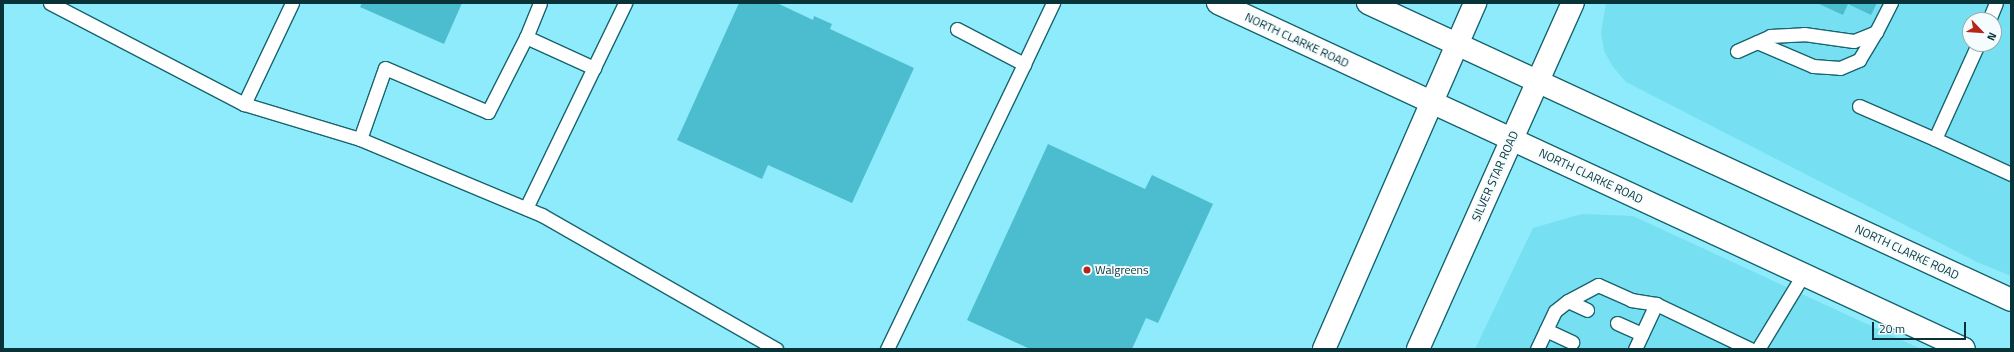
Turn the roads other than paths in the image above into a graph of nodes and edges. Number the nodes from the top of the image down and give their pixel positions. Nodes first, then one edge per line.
1 (50, 3) edge
2 (292, 3) edge
3 (540, 3) edge
4 (625, 3) edge
5 (1053, 3) edge
6 (1218, 3) edge
7 (1368, 3) edge
8 (1475, 3) edge
9 (1573, 3) edge
10 (1891, 3) edge
11 (957, 29) dead end
12 (1876, 32) junction
13 (526, 37) junction
14 (1757, 42) junction
15 (1456, 44) junction
16 (1737, 51) dead end
17 (1974, 52) edge
18 (1024, 64) junction
19 (594, 68) junction
20 (1537, 82) junction
21 (1430, 102) junction
22 (244, 104) junction
23 (1859, 106) dead end
24 (360, 139) junction
25 (1935, 139) junction
26 (1511, 140) junction
27 (2011, 174) edge
28 (526, 208) junction
29 (1803, 275) junction
30 (2011, 300) edge
31 (1568, 301) junction
32 (1656, 304) junction
33 (1587, 310) dead end
34 (1617, 323) dead end
35 (1546, 330) junction
36 (1642, 334) junction
37 (1572, 342) dead end
38 (776, 349) edge
39 (887, 349) edge
40 (1324, 349) edge
41 (1418, 349) edge
42 (1537, 349) edge
43 (1635, 349) edge
44 (1750, 349) edge
45 (1758, 349) edge
46 (1964, 349) edge

1 - 22 lane
2 - 22 lane
3 - 13 lane
4 - 19 lane
5 - 18 lane
6 - 21 street, NORTH CLARKE ROAD
7 - 15 street, NORTH CLARKE ROAD
8 - 15 street
9 - 20 street, SILVER STAR ROAD
10 - 12 lane
11 - 18 lane
12 - 14 lane
12 - 14 lane
13 - 19 lane
13 - 24 lane
14 - 16 lane
15 - 20 street, NORTH CLARKE ROAD
15 - 21 street
17 - 25 lane
18 - 39 lane
19 - 28 lane
20 - 26 street, SILVER STAR ROAD
20 - 30 street, NORTH CLARKE ROAD
21 - 26 street, NORTH CLARKE ROAD
21 - 40 street
22 - 24 lane
23 - 25 lane
24 - 28 lane
25 - 27 lane
26 - 29 street, NORTH CLARKE ROAD
26 - 41 street, SILVER STAR ROAD
28 - 38 lane
29 - 45 lane
29 - 46 street, NORTH CLARKE ROAD
31 - 32 lane
31 - 33 lane
31 - 35 lane
32 - 36 lane
32 - 44 lane
34 - 36 lane
35 - 37 lane
35 - 42 lane
36 - 43 lane

